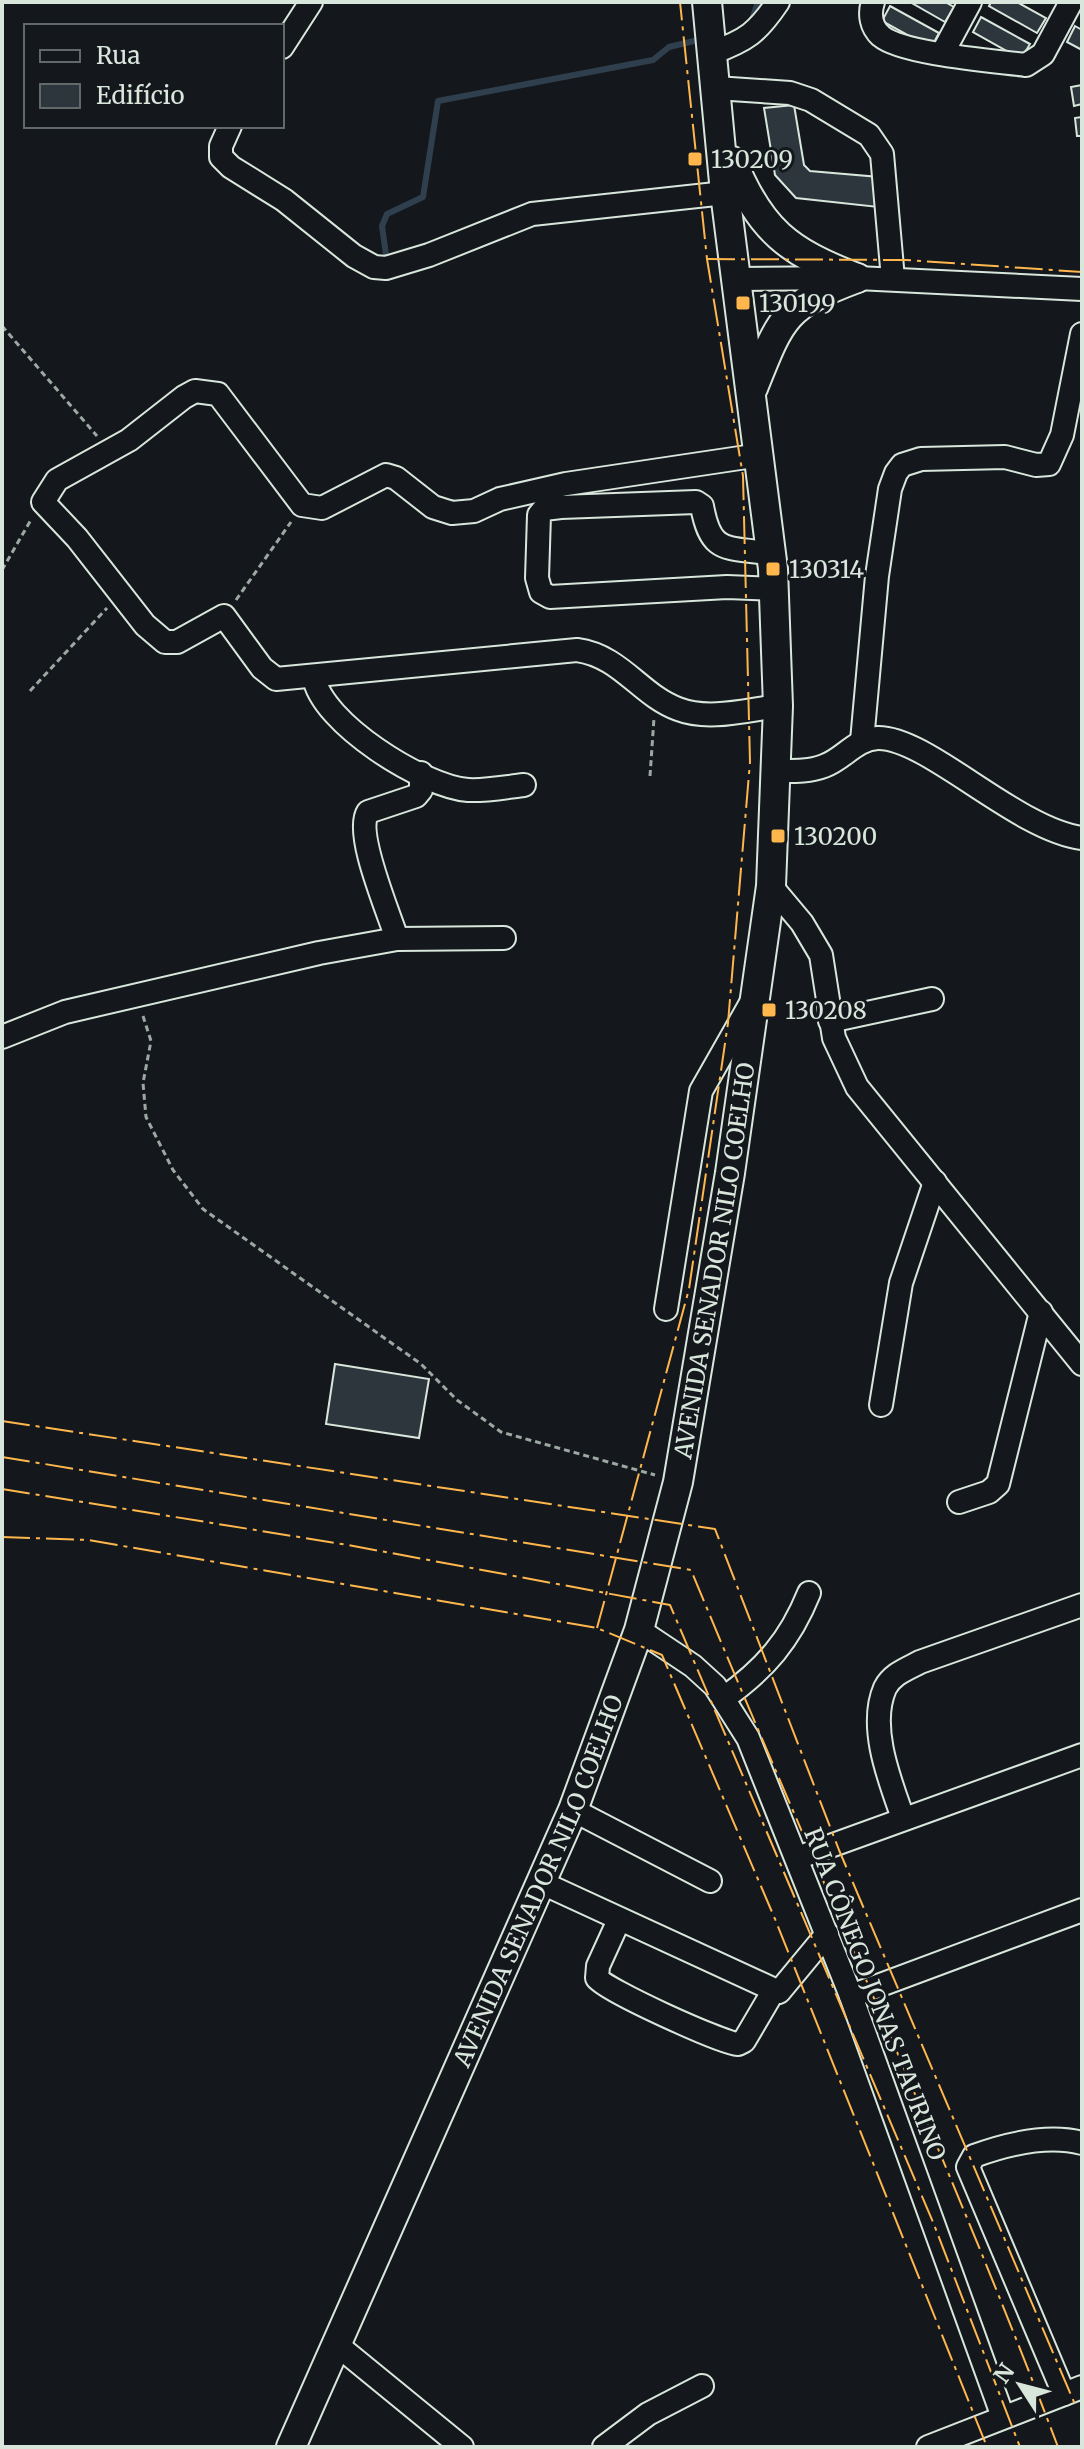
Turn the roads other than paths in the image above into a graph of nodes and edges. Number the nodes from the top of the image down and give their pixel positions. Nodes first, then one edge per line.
1 (311, 2) edge
2 (707, 2) edge
3 (778, 2) edge
4 (873, 2) edge
5 (970, 2) edge
6 (1071, 2) edge
7 (284, 44) edge
8 (712, 53) junction
9 (942, 54) junction
10 (716, 88) junction
11 (719, 122) junction
12 (229, 128) edge
13 (725, 193) junction
14 (857, 278) junction
15 (736, 279) junction
16 (893, 279) junction
17 (1082, 289) edge
18 (1082, 334) edge
19 (752, 392) junction
20 (760, 455) junction
21 (772, 554) junction
22 (775, 589) junction
23 (314, 677) junction
24 (778, 706) junction
25 (862, 741) junction
26 (775, 771) junction
27 (421, 773) junction
28 (524, 785) dead end
29 (1082, 838) edge
30 (771, 886) junction
31 (504, 938) dead end
32 (397, 939) junction
33 (756, 995) junction
34 (932, 999) dead end
35 (830, 1021) junction
36 (2, 1037) edge
37 (935, 1182) junction
38 (666, 1309) dead end
39 (1041, 1312) junction
40 (1082, 1364) edge
41 (881, 1405) dead end
42 (959, 1502) dead end
43 (809, 1593) dead end
44 (1082, 1605) edge
45 (639, 1630) junction
46 (724, 1698) junction
47 (1082, 1755) edge
48 (573, 1810) junction
49 (903, 1818) junction
50 (797, 1858) junction
51 (710, 1881) dead end
52 (540, 1882) junction
53 (1082, 1910) edge
54 (619, 1920) junction
55 (827, 1934) junction
56 (774, 1990) junction
57 (851, 1996) junction
58 (1082, 2143) edge
59 (336, 2344) junction
60 (702, 2386) dead end
61 (1073, 2390) edge
62 (1003, 2417) junction
63 (974, 2438) edge
64 (291, 2447) edge
65 (462, 2447) edge
66 (604, 2447) edge
67 (928, 2447) edge

1 - 7 street
2 - 8 main road, AVENIDA SENADOR NILO COELHO
3 - 8 street
4 - 9 street
5 - 9 street
6 - 9 street
8 - 10 main road, AVENIDA SENADOR NILO COELHO
10 - 11 main road, AVENIDA SENADOR NILO COELHO
10 - 16 street
11 - 13 main road, AVENIDA SENADOR NILO COELHO
11 - 14 main road
12 - 13 street
13 - 15 main road, AVENIDA SENADOR NILO COELHO
14 - 15 street
14 - 16 street
14 - 19 main road
15 - 19 main road, AVENIDA SENADOR NILO COELHO
16 - 17 street
18 - 25 street
19 - 20 main road, AVENIDA SENADOR NILO COELHO
20 - 21 main road, AVENIDA SENADOR NILO COELHO
20 - 23 street
21 - 22 main road, AVENIDA SENADOR NILO COELHO
21 - 22 street
22 - 24 main road, AVENIDA SENADOR NILO COELHO
23 - 24 street
23 - 27 street
24 - 26 main road, AVENIDA SENADOR NILO COELHO
25 - 26 street
25 - 29 street
26 - 30 main road, AVENIDA SENADOR NILO COELHO
27 - 28 street
27 - 32 street
30 - 33 main road, AVENIDA SENADOR NILO COELHO
30 - 35 street
31 - 32 street
32 - 36 street
33 - 38 street
33 - 45 main road, AVENIDA SENADOR NILO COELHO
34 - 35 street
35 - 37 street
37 - 39 street
37 - 41 street
39 - 40 street
39 - 42 street
43 - 46 street
44 - 49 street
45 - 46 street, RUA CÔNEGO JONAS TAURINO
45 - 48 main road, AVENIDA SENADOR NILO COELHO
46 - 50 street, RUA CÔNEGO JONAS TAURINO
47 - 49 street
48 - 51 street
48 - 52 main road, AVENIDA SENADOR NILO COELHO
49 - 50 street
50 - 55 street, RUA CÔNEGO JONAS TAURINO
52 - 54 street
52 - 59 main road, AVENIDA SENADOR NILO COELHO
53 - 57 street
54 - 56 street
54 - 56 street
55 - 56 street
55 - 57 street, RUA CÔNEGO JONAS TAURINO
57 - 62 street, RUA CÔNEGO JONAS TAURINO
58 - 61 street, RUA CÔNEGO JONAS TAURINO
59 - 64 main road, AVENIDA SENADOR NILO COELHO
59 - 65 street
60 - 66 street
61 - 62 street
62 - 63 street
63 - 67 street

